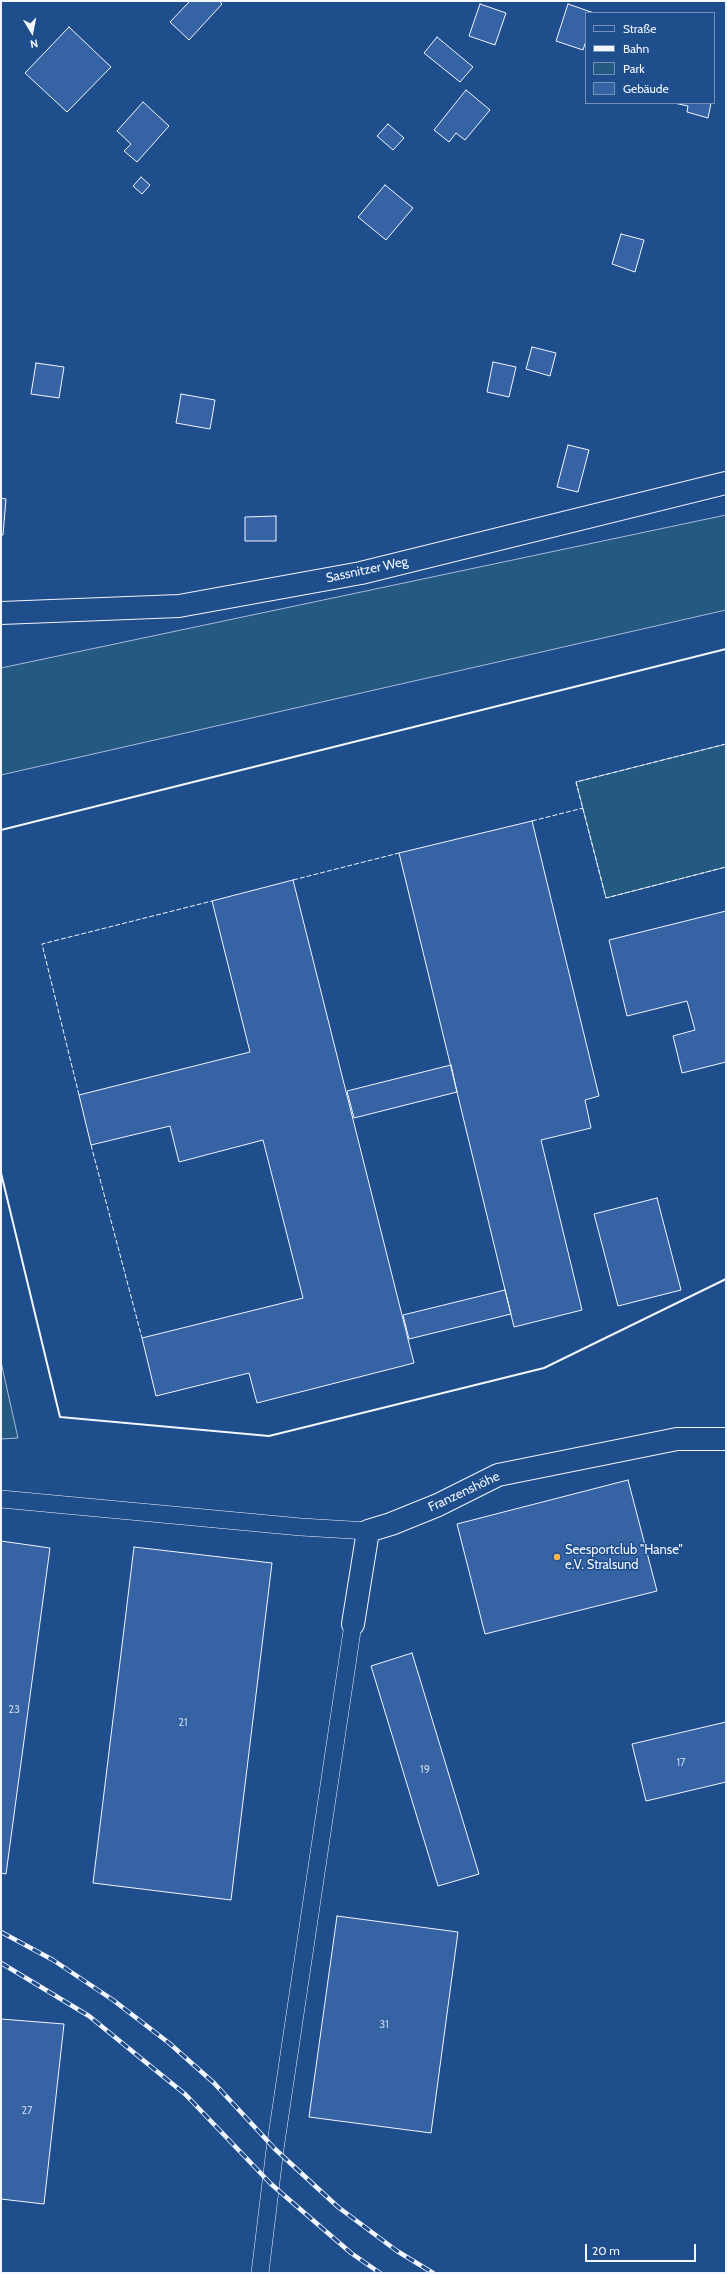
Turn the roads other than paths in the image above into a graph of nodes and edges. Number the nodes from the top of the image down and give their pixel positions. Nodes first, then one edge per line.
1 (726, 483) edge
2 (1, 613) edge
3 (726, 1439) edge
4 (1, 1499) edge
5 (368, 1531) junction
6 (353, 1624) joint
7 (260, 2273) edge

1 - 2 street, Sassnitzer Weg
3 - 5 street, Franzenshöhe
4 - 5 lane
5 - 6 street
6 - 7 lane

